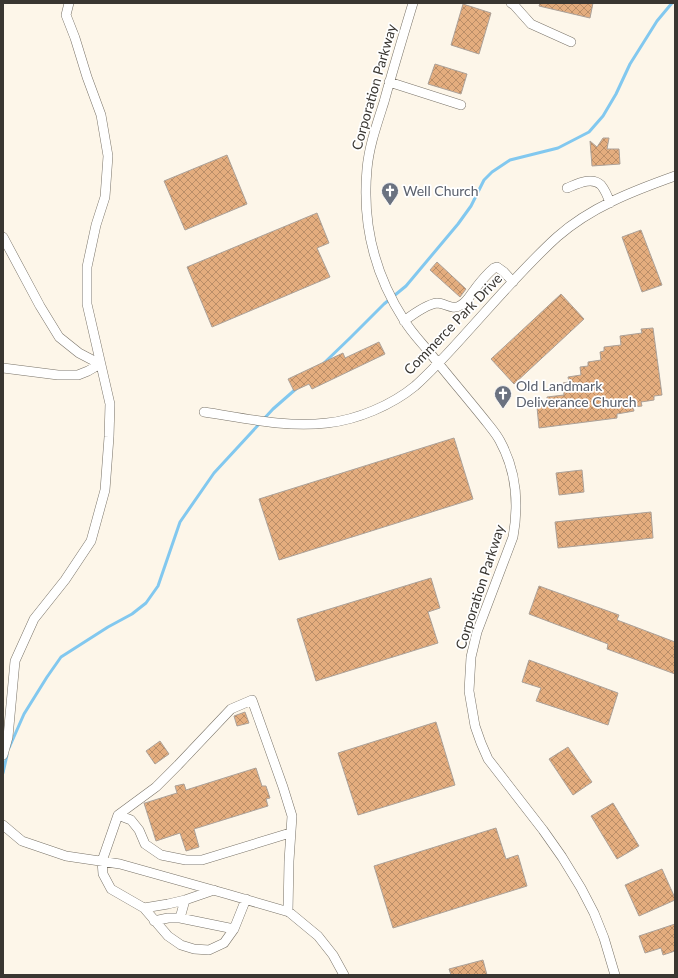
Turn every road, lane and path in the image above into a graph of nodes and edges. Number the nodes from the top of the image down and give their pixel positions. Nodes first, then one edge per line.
1 (69, 3) edge
2 (413, 3) edge
3 (511, 3) edge
4 (571, 42) dead end
5 (389, 82) junction
6 (461, 105) dead end
7 (675, 176) edge
8 (567, 188) dead end
9 (610, 203) junction
10 (3, 237) edge
11 (513, 282) junction
12 (404, 321) junction
13 (100, 364) junction
14 (438, 364) junction
15 (3, 368) edge
16 (204, 412) dead end
17 (3, 756) edge
18 (118, 815) junction
19 (3, 825) edge
20 (290, 833) junction
21 (102, 861) junction
22 (214, 890) junction
23 (246, 899) junction
24 (185, 900) junction
25 (144, 908) junction
26 (288, 912) junction
27 (180, 918) junction
28 (154, 921) junction
29 (234, 929) junction
30 (344, 975) edge
31 (615, 975) edge

1 - 13 street
2 - 5 street, Corporation Parkway
3 - 4 street
5 - 6 street
5 - 12 street, Corporation Parkway
7 - 9 street, Commerce Park Drive
8 - 9 street
9 - 11 street, Commerce Park Drive
10 - 13 street
11 - 12 street
11 - 14 street, Commerce Park Drive
12 - 14 street, Corporation Parkway
13 - 15 street
13 - 17 street
14 - 16 street, Commerce Park Drive
14 - 31 street, Corporation Parkway
18 - 20 street
18 - 20 street
18 - 21 street
19 - 21 street
20 - 26 street
21 - 22 street
21 - 25 street
22 - 23 street
22 - 24 street
23 - 26 street
23 - 29 street
24 - 25 street
24 - 27 street
25 - 28 street
26 - 30 street
27 - 28 street
27 - 29 street
28 - 29 street

